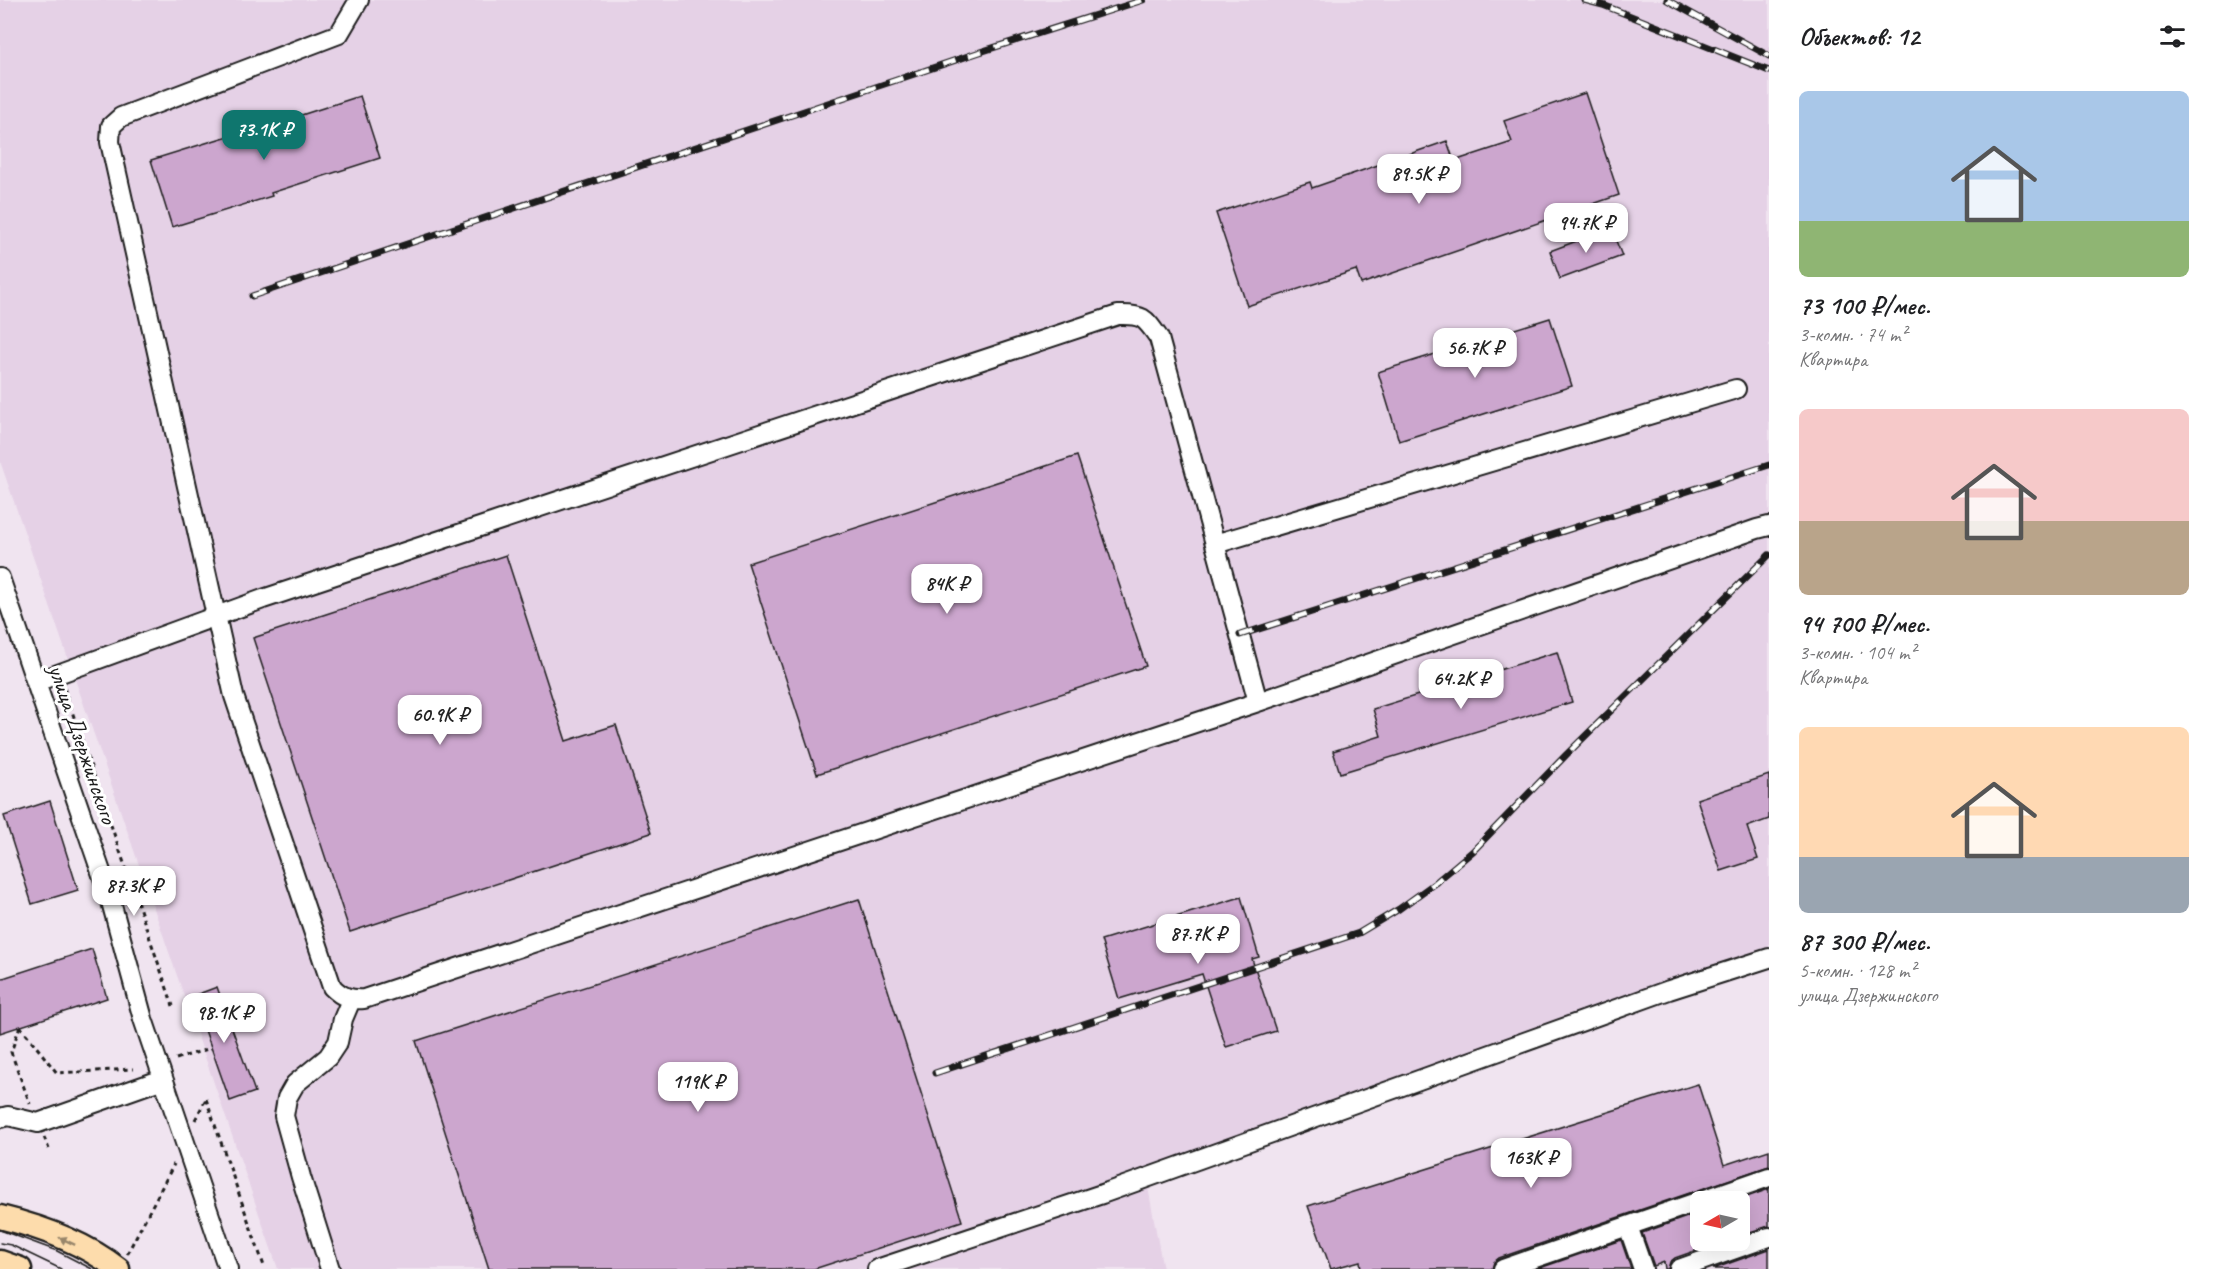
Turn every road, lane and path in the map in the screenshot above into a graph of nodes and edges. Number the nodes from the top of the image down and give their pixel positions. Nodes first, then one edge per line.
1 (359, 0) edge
2 (1736, 388) dead end
3 (1769, 526) edge
4 (1215, 544) junction
5 (0, 578) edge
6 (216, 616) junction
7 (58, 674) junction
8 (36, 682) junction
9 (1258, 702) junction
10 (1769, 958) edge
11 (351, 1000) junction
12 (173, 1006) dead end
13 (211, 1048) dead end
14 (170, 1061) dead end
15 (134, 1069) dead end
16 (163, 1079) junction
17 (22, 1086) dead end
18 (206, 1099) dead end
19 (0, 1118) edge
20 (176, 1159) dead end
21 (1769, 1177) edge
22 (0, 1217) edge
23 (1628, 1226) junction
24 (1769, 1237) edge
25 (0, 1262) edge
26 (121, 1265) edge
27 (20, 1269) edge
28 (228, 1269) edge
29 (265, 1269) edge
30 (330, 1269) edge
31 (877, 1269) edge
32 (1503, 1269) edge
33 (1643, 1269) edge
34 (1679, 1269) edge

1 - 6 street
2 - 4 street
3 - 9 street
4 - 6 street
4 - 9 street
5 - 8 street, улица Дзержинского
6 - 7 street
6 - 11 street
7 - 8 street
7 - 12 path
8 - 16 street, улица Дзержинского
9 - 11 street
10 - 31 street
11 - 30 street
13 - 14 path
15 - 17 path
16 - 19 street
16 - 28 street, улица Дзержинского
18 - 29 path
20 - 26 path
21 - 23 street
26 -> 22 main road
23 - 32 street
23 - 33 street
24 - 34 street
25 - 27 main road

